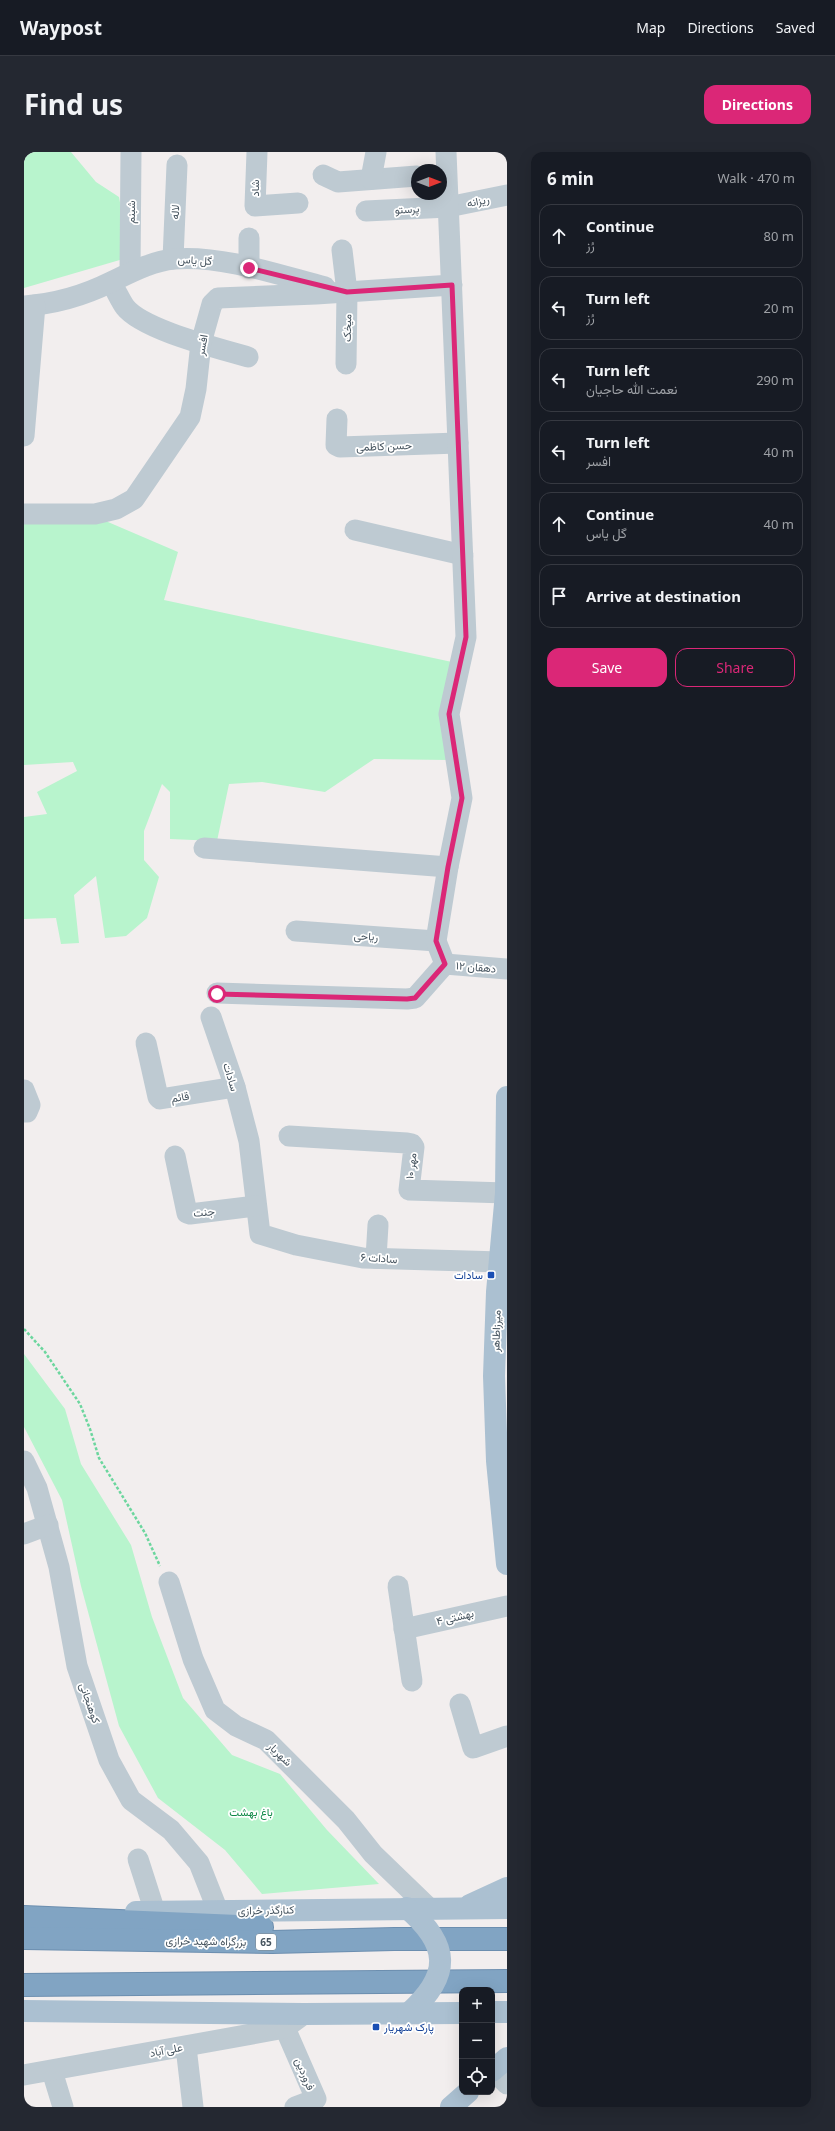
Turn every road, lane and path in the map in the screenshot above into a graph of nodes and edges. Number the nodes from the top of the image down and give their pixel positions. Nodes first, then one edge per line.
1 (131, 152) edge
2 (257, 152) edge
3 (376, 152) edge
4 (446, 152) edge
5 (445, 164) edge
6 (177, 165) dead end
7 (323, 175) dead end
8 (411, 176) edge
9 (371, 179) junction
10 (507, 195) edge
11 (447, 199) edge
12 (298, 202) dead end
13 (448, 207) junction
14 (366, 212) dead end
15 (249, 238) dead end
16 (342, 250) dead end
17 (173, 259) junction
18 (249, 268) junction
19 (130, 272) junction
20 (111, 283) junction
21 (452, 285) junction
22 (347, 292) junction
23 (30, 305) edge
24 (202, 343) junction
25 (248, 357) dead end
26 (346, 364) dead end
27 (337, 419) dead end
28 (24, 436) edge
29 (458, 443) junction
30 (24, 514) edge
31 (355, 530) dead end
32 (463, 555) junction
33 (204, 848) dead end
34 (448, 867) junction
35 (296, 932) dead end
36 (436, 941) junction
37 (445, 964) junction
38 (507, 969) edge
39 (217, 994) dead end
40 (211, 1016) dead end
41 (146, 1043) dead end
42 (235, 1087) junction
43 (24, 1090) edge
44 (507, 1097) edge
45 (24, 1112) edge
46 (289, 1136) dead end
47 (175, 1156) dead end
48 (506, 1193) edge
49 (256, 1206) junction
50 (378, 1225) dead end
51 (260, 1234) joint
52 (376, 1258) junction
53 (501, 1262) junction
54 (502, 1290) edge
55 (24, 1329) edge
56 (24, 1461) edge
57 (502, 1463) edge
58 (48, 1525) junction
59 (24, 1534) edge
60 (507, 1564) edge
61 (170, 1582) joint
62 (398, 1586) dead end
63 (507, 1606) edge
64 (404, 1629) junction
65 (412, 1681) dead end
66 (460, 1704) dead end
67 (507, 1736) edge
68 (138, 1859) dead end
69 (507, 1888) edge
70 (407, 1908) junction
71 (463, 1908) junction
72 (507, 1908) edge
73 (430, 1909) junction
74 (218, 1911) junction
75 (24, 1912) edge
76 (155, 1912) junction
77 (24, 1917) edge
78 (24, 1938) edge
79 (415, 1939) junction
80 (507, 1939) edge
81 (507, 1981) edge
82 (24, 1985) edge
83 (52, 1986) junction
84 (24, 1988) edge
85 (24, 2011) edge
86 (495, 2012) edge
87 (507, 2012) edge
88 (304, 2014) junction
89 (408, 2014) junction
90 (456, 2015) edge
91 (285, 2028) junction
92 (186, 2047) junction
93 (52, 2071) junction
94 (24, 2075) edge
95 (465, 2095) edge
96 (63, 2107) edge
97 (193, 2107) edge
98 (295, 2107) edge
99 (451, 2107) edge

1 - 19 street, شبنم
2 - 12 street, شاد
3 - 9 street
4 - 5 street
6 - 17 street, لاله
7 - 9 street
8 - 9 street
10 - 13 street, ریزانه
11 - 13 street
13 - 14 street, پرستو
13 - 21 street
15 - 18 street
16 - 22 street, میخک
17 - 18 street, گل یاس
17 - 19 street, گل یاس
18 - 22 street, گل یاس
19 - 20 street, گل یاس
20 - 23 street, گل یاس
20 - 24 street
21 - 22 street, افسر
21 - 29 street
22 - 24 street, افسر
22 - 26 street, میخک
23 - 28 street
24 - 25 street
24 - 30 street, افسر
27 - 29 street, حسن کاظمی
29 - 32 street
31 - 32 street
32 - 34 street
33 - 34 street
34 - 36 street
35 - 36 street, ریاحی
36 - 37 street
37 - 38 street, دهقان ۱۲
37 - 39 street
40 - 42 street, سادات
41 - 42 street, قائم
42 - 49 street, سادات
43 - 45 street
44 - 48 main road, میرزاطاهر
46 - 48 street, مهر ۱۰
47 - 49 street, جنت
48 - 53 main road, میرزاطاهر
49 - 51 street, سادات
50 - 52 street
51 - 52 street, سادات ۶
52 - 53 street, سادات ۶
53 - 54 main road, میرزاطاهر
54 - 57 main road, میرزاطاهر
55 - 61 path
56 - 58 street, کوهنجانی
57 - 60 main road, میرزاطاهر
58 - 59 street
58 - 74 street, کوهنجانی
61 - 73 street, شهریار
62 - 64 street
63 - 64 street, بهشتی ۴
64 - 65 street
66 - 67 street
68 - 76 street
69 - 71 main road
70 - 73 main road, کنارگذر خرازی
70 - 74 main road, کنارگذر خرازی
70 - 89 main road, bridge
71 - 72 main road, کنارگذر خرازی
71 - 73 main road, کنارگذر خرازی
74 - 76 main road, کنارگذر خرازی
75 - 76 main road, کنارگذر خرازی
77 - 79 highway
78 - 79 highway, بزرگراه شهید خرازی / 65
79 - 80 highway, بزرگراه شهید خرازی / 65
81 - 83 highway
82 - 83 highway
83 - 84 highway
85 - 88 main road
86 - 87 main road
88 - 89 main road
88 - 91 street, علی آباد
89 - 90 main road
91 - 92 street, علی آباد
91 - 98 street, فروردین
92 - 93 street, علی آباد
92 - 97 street
93 - 94 street, علی آباد
93 - 96 street
95 - 99 main road

